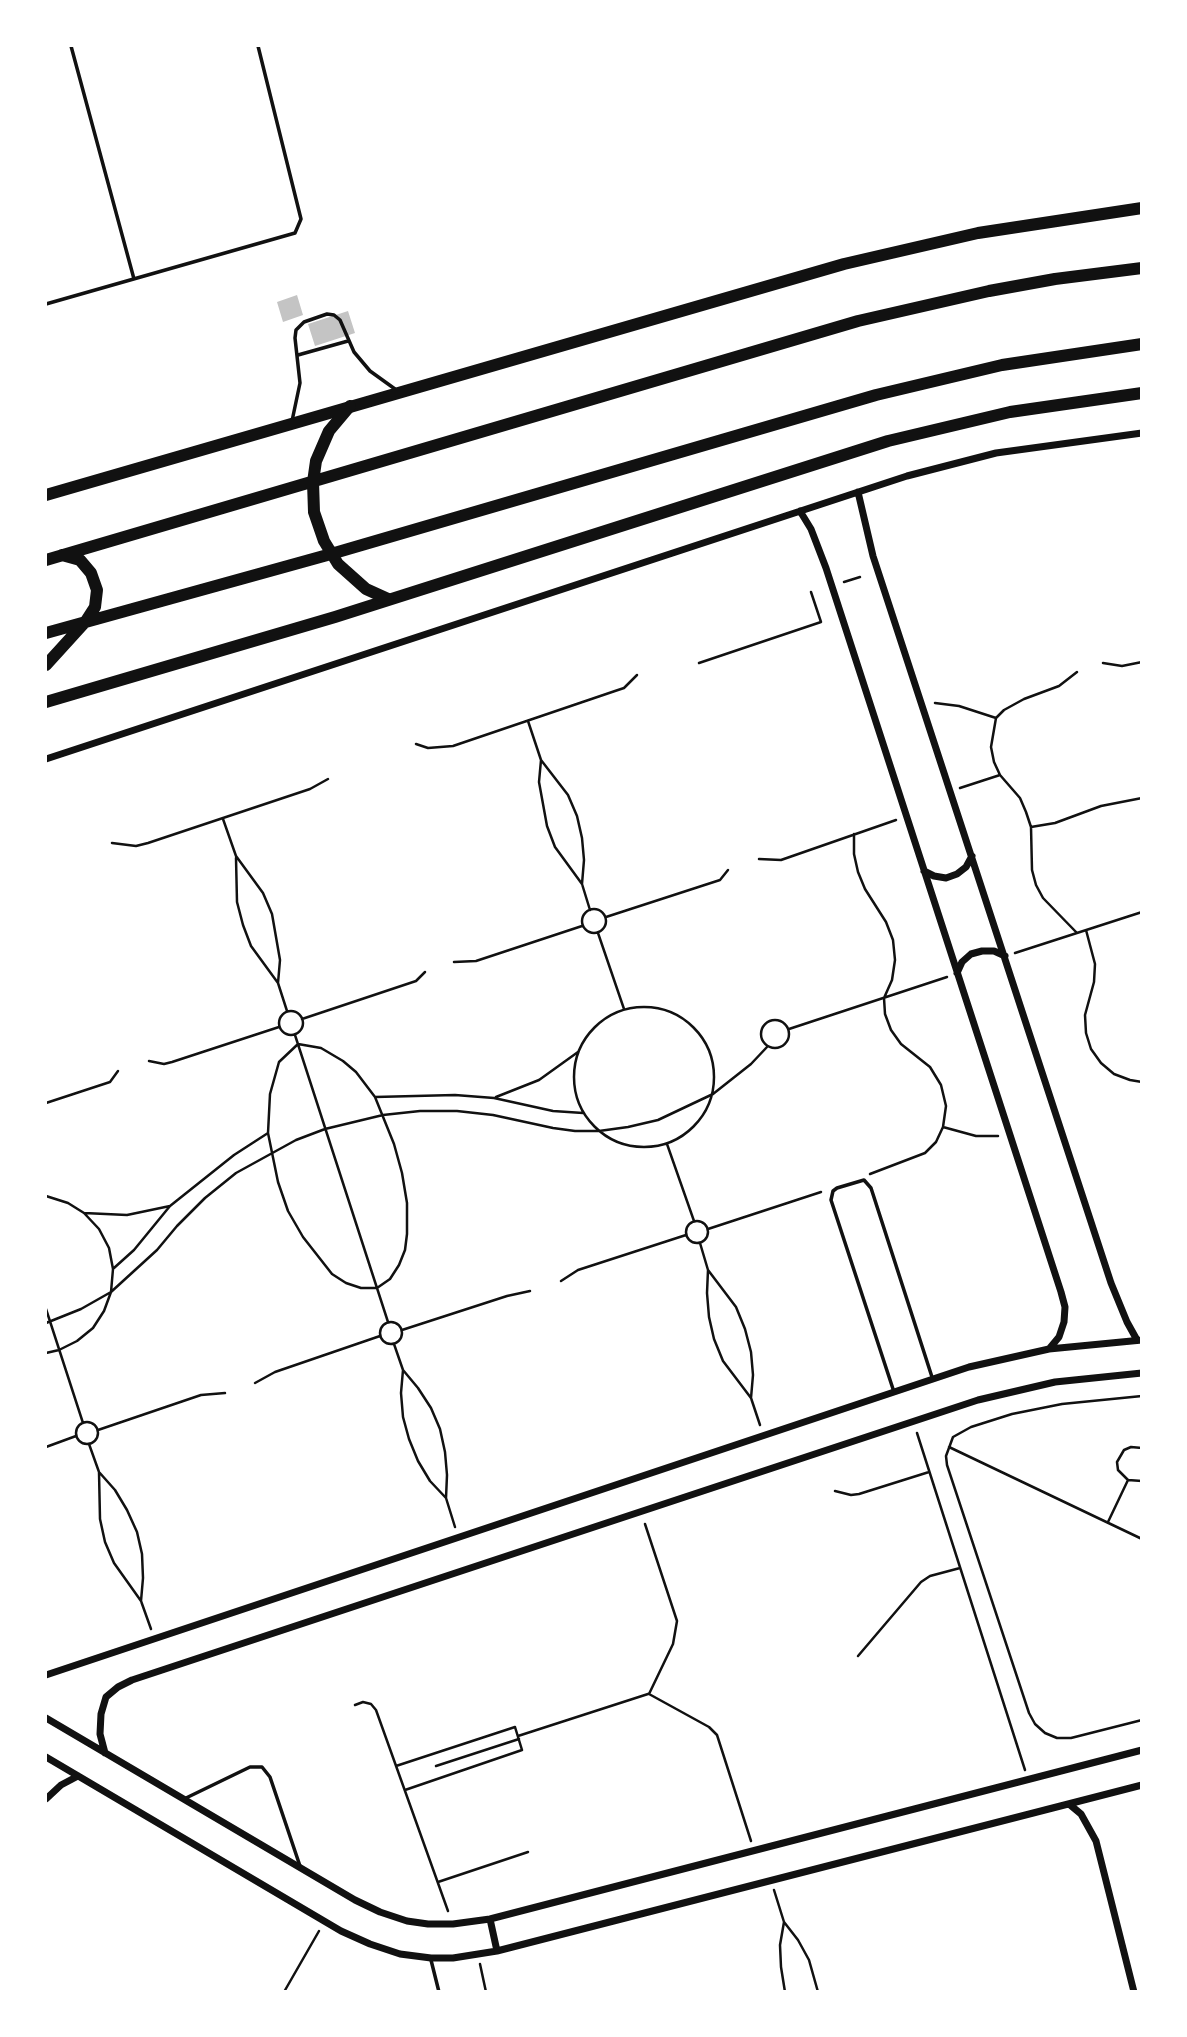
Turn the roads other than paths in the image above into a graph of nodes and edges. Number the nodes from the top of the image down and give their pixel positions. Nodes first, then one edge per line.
1 (71, 46) edge
2 (258, 46) edge
3 (1142, 208) edge
4 (1142, 268) edge
5 (134, 279) junction
6 (46, 304) edge
7 (348, 341) junction
8 (1142, 344) edge
9 (298, 355) junction
10 (400, 392) junction
11 (1142, 393) edge
12 (350, 406) junction
13 (291, 423) junction
14 (1142, 433) edge
15 (313, 482) junction
16 (858, 492) junction
17 (46, 495) edge
18 (800, 511) junction
19 (331, 554) junction
20 (63, 555) junction
21 (46, 557) edge
22 (388, 599) junction
23 (86, 621) junction
24 (46, 633) edge
25 (46, 665) edge
26 (46, 702) edge
27 (46, 759) edge
28 (972, 856) junction
29 (923, 871) junction
30 (1005, 956) junction
31 (957, 973) junction
32 (1139, 1340) edge
33 (1049, 1349) junction
34 (1142, 1373) edge
35 (933, 1379) junction
36 (894, 1392) junction
37 (46, 1675) edge
38 (46, 1718) edge
39 (1142, 1751) edge
40 (105, 1753) junction
41 (46, 1757) edge
42 (78, 1776) junction
43 (1142, 1785) edge
44 (46, 1799) edge
45 (184, 1799) junction
46 (1069, 1804) junction
47 (301, 1868) junction
48 (491, 1919) junction
49 (497, 1951) junction
50 (431, 1958) junction
51 (439, 1992) edge
52 (1134, 1992) edge

1 - 5 lane
2 - 5 lane
3 - 10 highway
4 - 15 highway
5 - 6 lane
7 - 9 lane
7 - 9 lane
7 - 10 lane
8 - 19 highway
9 - 13 lane
10 - 12 highway
11 - 22 highway
12 - 13 highway
12 - 15 highway
13 - 17 highway
14 - 16 street
15 - 19 highway
15 - 20 highway
16 - 18 street
16 - 28 street
18 - 27 street
18 - 29 street
19 - 22 highway
19 - 23 highway
20 - 21 highway
20 - 23 highway
22 - 26 highway
23 - 24 highway
23 - 25 highway
28 - 29 street
28 - 30 street
29 - 31 street
30 - 31 street
30 - 32 street
31 - 33 street
32 - 33 street
33 - 35 street
34 - 40 street
35 - 36 street
35 - 36 lane
36 - 37 street
38 - 40 street
39 - 48 street
40 - 45 street
41 - 42 street
42 - 44 street
42 - 50 street
43 - 46 street
45 - 47 street
45 - 47 lane
46 - 49 street
46 - 52 street
47 - 48 street
48 - 49 street
49 - 50 street
50 - 51 lane

